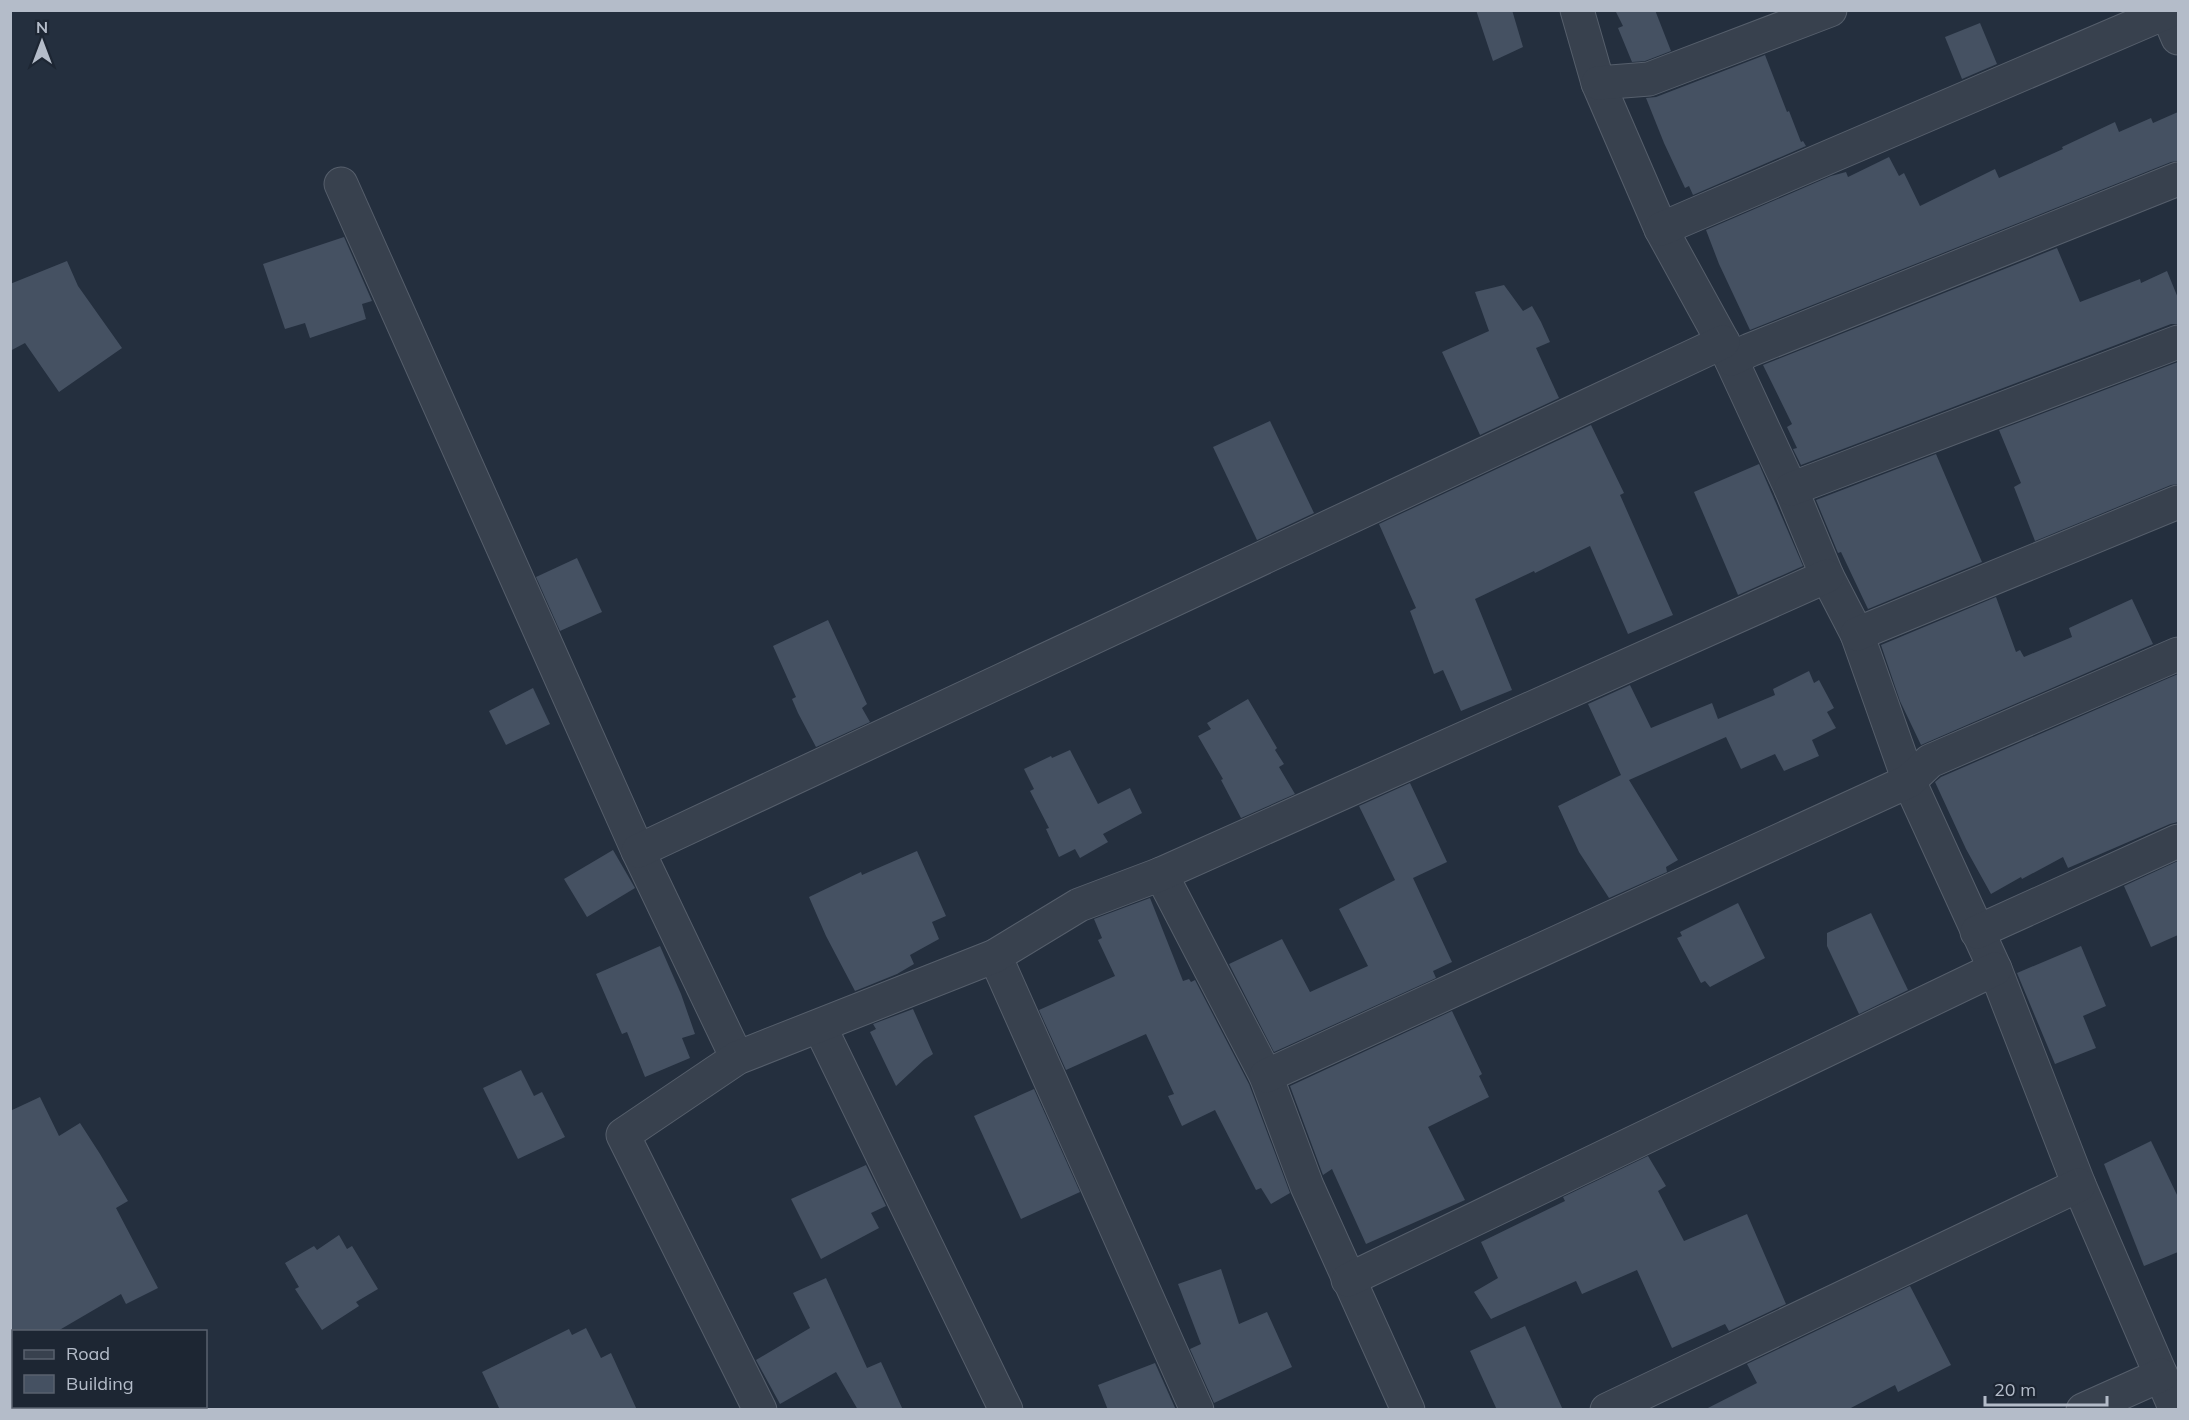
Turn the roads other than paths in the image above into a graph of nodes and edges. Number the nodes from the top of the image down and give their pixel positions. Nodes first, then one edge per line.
1 (1576, 10) edge
2 (1830, 10) edge
3 (2171, 20) edge
4 (1598, 83) junction
5 (2178, 179) edge
6 (341, 184) dead end
7 (1661, 229) junction
8 (2178, 342) edge
9 (1727, 351) junction
10 (1791, 489) junction
11 (2178, 502) edge
12 (1827, 576) junction
13 (1857, 634) junction
14 (2178, 654) edge
15 (1909, 781) junction
16 (2178, 841) edge
17 (638, 851) junction
18 (1161, 874) junction
19 (1977, 932) junction
20 (995, 956) junction
21 (1995, 969) junction
22 (820, 1027) junction
23 (737, 1058) junction
24 (1266, 1076) junction
25 (2079, 1185) junction
26 (1348, 1280) junction
27 (2161, 1375) junction
28 (760, 1410) edge
29 (1006, 1410) edge
30 (1197, 1410) edge
31 (1408, 1410) edge
32 (1607, 1410) edge
33 (2084, 1410) edge
34 (2176, 1410) edge

1 - 4 street
2 - 4 street
3 - 7 street
4 - 7 street
5 - 9 street
6 - 17 street
7 - 9 street
8 - 10 street
9 - 10 street
9 - 17 street
10 - 12 street
11 - 13 street
12 - 13 street
12 - 18 street
13 - 15 street
14 - 15 street
15 - 19 street
15 - 24 street
16 - 19 street
17 - 23 street
18 - 20 street
18 - 24 street
19 - 21 street
20 - 22 street
20 - 30 street
21 - 25 street
21 - 26 street
22 - 23 street
22 - 29 street
23 - 28 street
24 - 26 street
25 - 27 street
25 - 32 street
26 - 31 street
27 - 33 street
27 - 34 street

